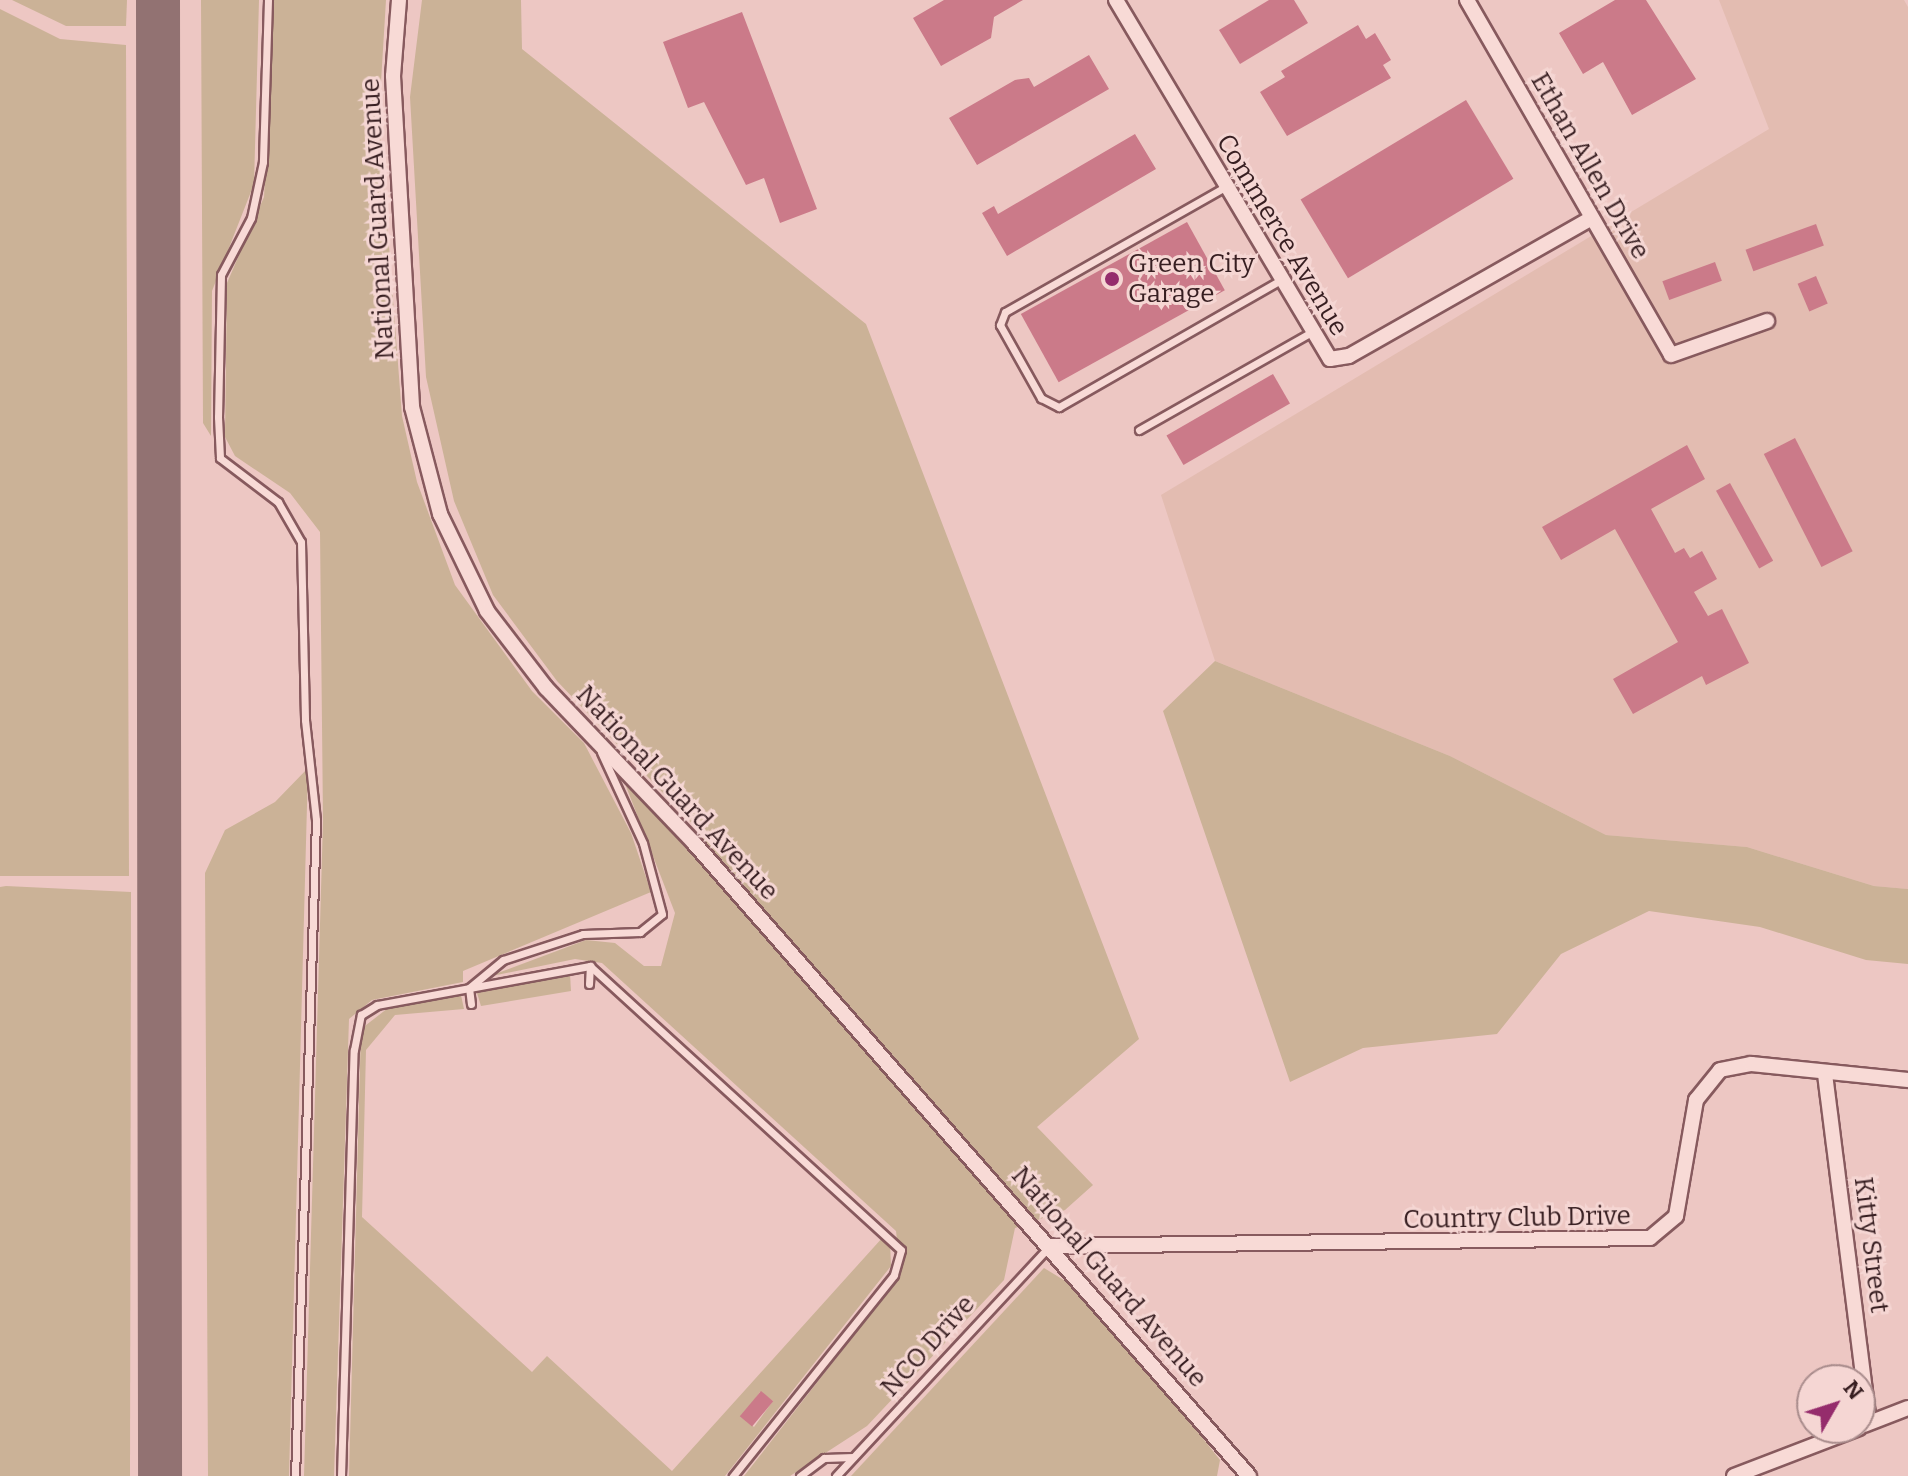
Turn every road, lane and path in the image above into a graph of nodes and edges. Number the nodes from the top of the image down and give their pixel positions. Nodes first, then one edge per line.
1 (268, 0) edge
2 (399, 0) edge
3 (1116, 0) edge
4 (1467, 0) edge
5 (1225, 187) junction
6 (1592, 218) junction
7 (1279, 281) junction
8 (1767, 321) dead end
9 (1310, 333) junction
10 (1139, 430) dead end
11 (593, 735) junction
12 (590, 966) junction
13 (589, 984) dead end
14 (469, 988) junction
15 (471, 1004) dead end
16 (1825, 1074) junction
17 (1908, 1080) edge
18 (1051, 1246) junction
19 (1856, 1364) edge
20 (1908, 1408) edge
21 (1876, 1420) edge
22 (1815, 1444) edge
23 (853, 1457) junction
24 (295, 1476) edge
25 (341, 1476) edge
26 (733, 1476) edge
27 (800, 1476) edge
28 (836, 1476) edge
29 (1249, 1476) edge
30 (1734, 1476) edge

1 - 24 lane
2 - 11 street, National Guard Avenue
3 - 5 street, Commerce Avenue
4 - 6 street, Ethan Allen Drive
5 - 7 street, Commerce Avenue
5 - 7 lane
6 - 8 street, Ethan Allen Drive
6 - 9 street, Commerce Avenue
7 - 9 street, Commerce Avenue
9 - 10 lane
11 - 14 lane
11 - 18 street, National Guard Avenue
12 - 13 lane
12 - 14 lane
12 - 26 lane
14 - 15 lane
14 - 25 lane
16 - 17 street, Country Club Drive
16 - 18 street, Country Club Drive
16 - 19 street, Kitty Street
18 - 23 lane, NCO Drive
18 - 29 street, National Guard Avenue
20 - 21 street
22 - 30 street
23 - 27 lane
23 - 28 lane, NCO Drive

